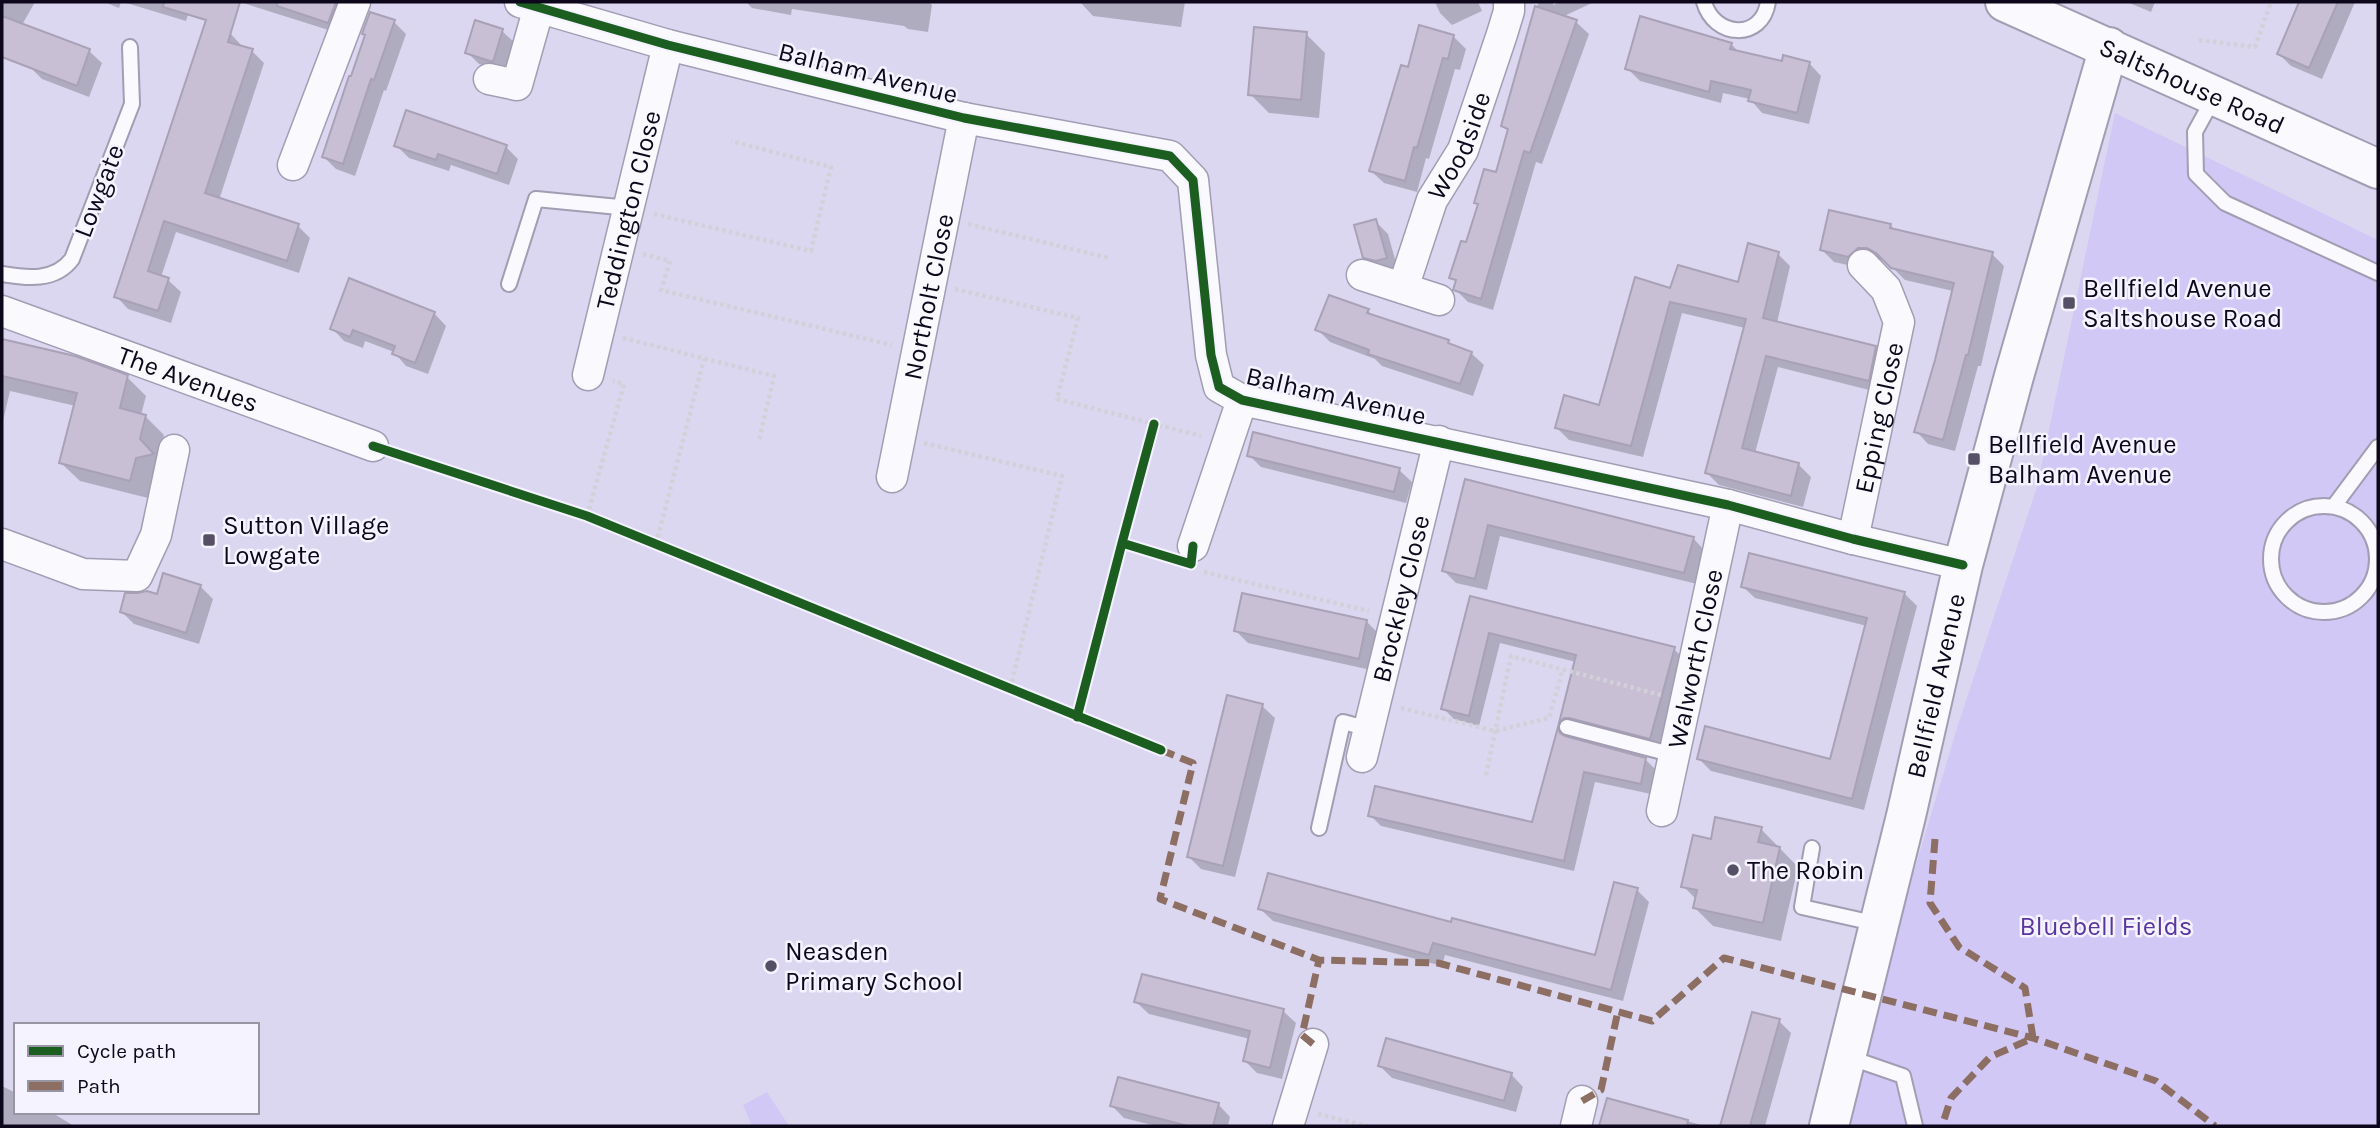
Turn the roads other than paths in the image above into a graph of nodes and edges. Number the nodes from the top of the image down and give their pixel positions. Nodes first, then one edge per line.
1 (355, 2) edge
2 (1509, 2) edge
3 (1704, 2) edge
4 (1768, 2) edge
5 (2005, 2) edge
6 (529, 5) edge
7 (668, 45) junction
8 (130, 47) dead end
9 (2109, 47) junction
10 (489, 79) dead end
11 (2215, 95) junction
12 (964, 118) junction
13 (293, 164) dead end
14 (2378, 169) edge
15 (629, 208) junction
16 (1863, 265) dead end
17 (2378, 273) edge
18 (2, 274) edge
19 (1362, 275) dead end
20 (509, 284) dead end
21 (1403, 288) junction
22 (1439, 300) dead end
23 (2, 312) edge
24 (588, 375) road end
25 (1242, 400) junction
26 (1439, 441) junction
27 (373, 446) dead end
28 (2378, 447) edge
29 (174, 450) dead end
30 (892, 477) dead end
31 (1728, 505) junction
32 (2334, 506) junction
33 (1853, 539) junction
34 (2, 544) edge
35 (1192, 555) road end
36 (1963, 565) junction
37 (1567, 727) dead end
38 (1369, 729) junction
39 (1674, 755) junction
40 (1362, 757) dead end
41 (1662, 811) dead end
42 (1319, 828) dead end
43 (1812, 848) dead end
44 (1880, 925) junction
45 (1313, 1044) dead end
46 (1847, 1056) junction
47 (1290, 1117) edge
48 (1829, 1126) edge
49 (1915, 1126) edge

1 - 13 street
2 - 21 street, Woodside
3 - 4 lane
5 - 9 street, Saltshouse Road
6 - 7 street, Balham Avenue
6 - 10 street
7 - 12 street, Balham Avenue
7 - 15 street, Teddington Close
8 - 18 lane, Lowgate
9 - 11 street, Saltshouse Road
9 - 36 street, Bellfield Avenue
11 - 14 street, Saltshouse Road
11 - 17 lane
12 - 25 street, Balham Avenue
12 - 30 street, Northolt Close
15 - 20 lane
15 - 24 street, Teddington Close
16 - 33 street, Epping Close
19 - 21 street
21 - 22 street
23 - 27 street, The Avenues
25 - 26 street, Balham Avenue
25 - 35 street
26 - 31 street, Balham Avenue
26 - 38 street, Brockley Close
28 - 32 lane
29 - 34 street
31 - 33 street, Balham Avenue
31 - 39 street, Walworth Close
32 - 32 lane
33 - 36 street, Balham Avenue
36 - 44 street, Bellfield Avenue
37 - 39 lane
38 - 40 street, Brockley Close
38 - 42 lane
39 - 41 street, Walworth Close
43 - 44 lane
44 - 46 street, Bellfield Avenue
45 - 47 street
46 - 48 street, Bellfield Avenue
46 - 49 lane

